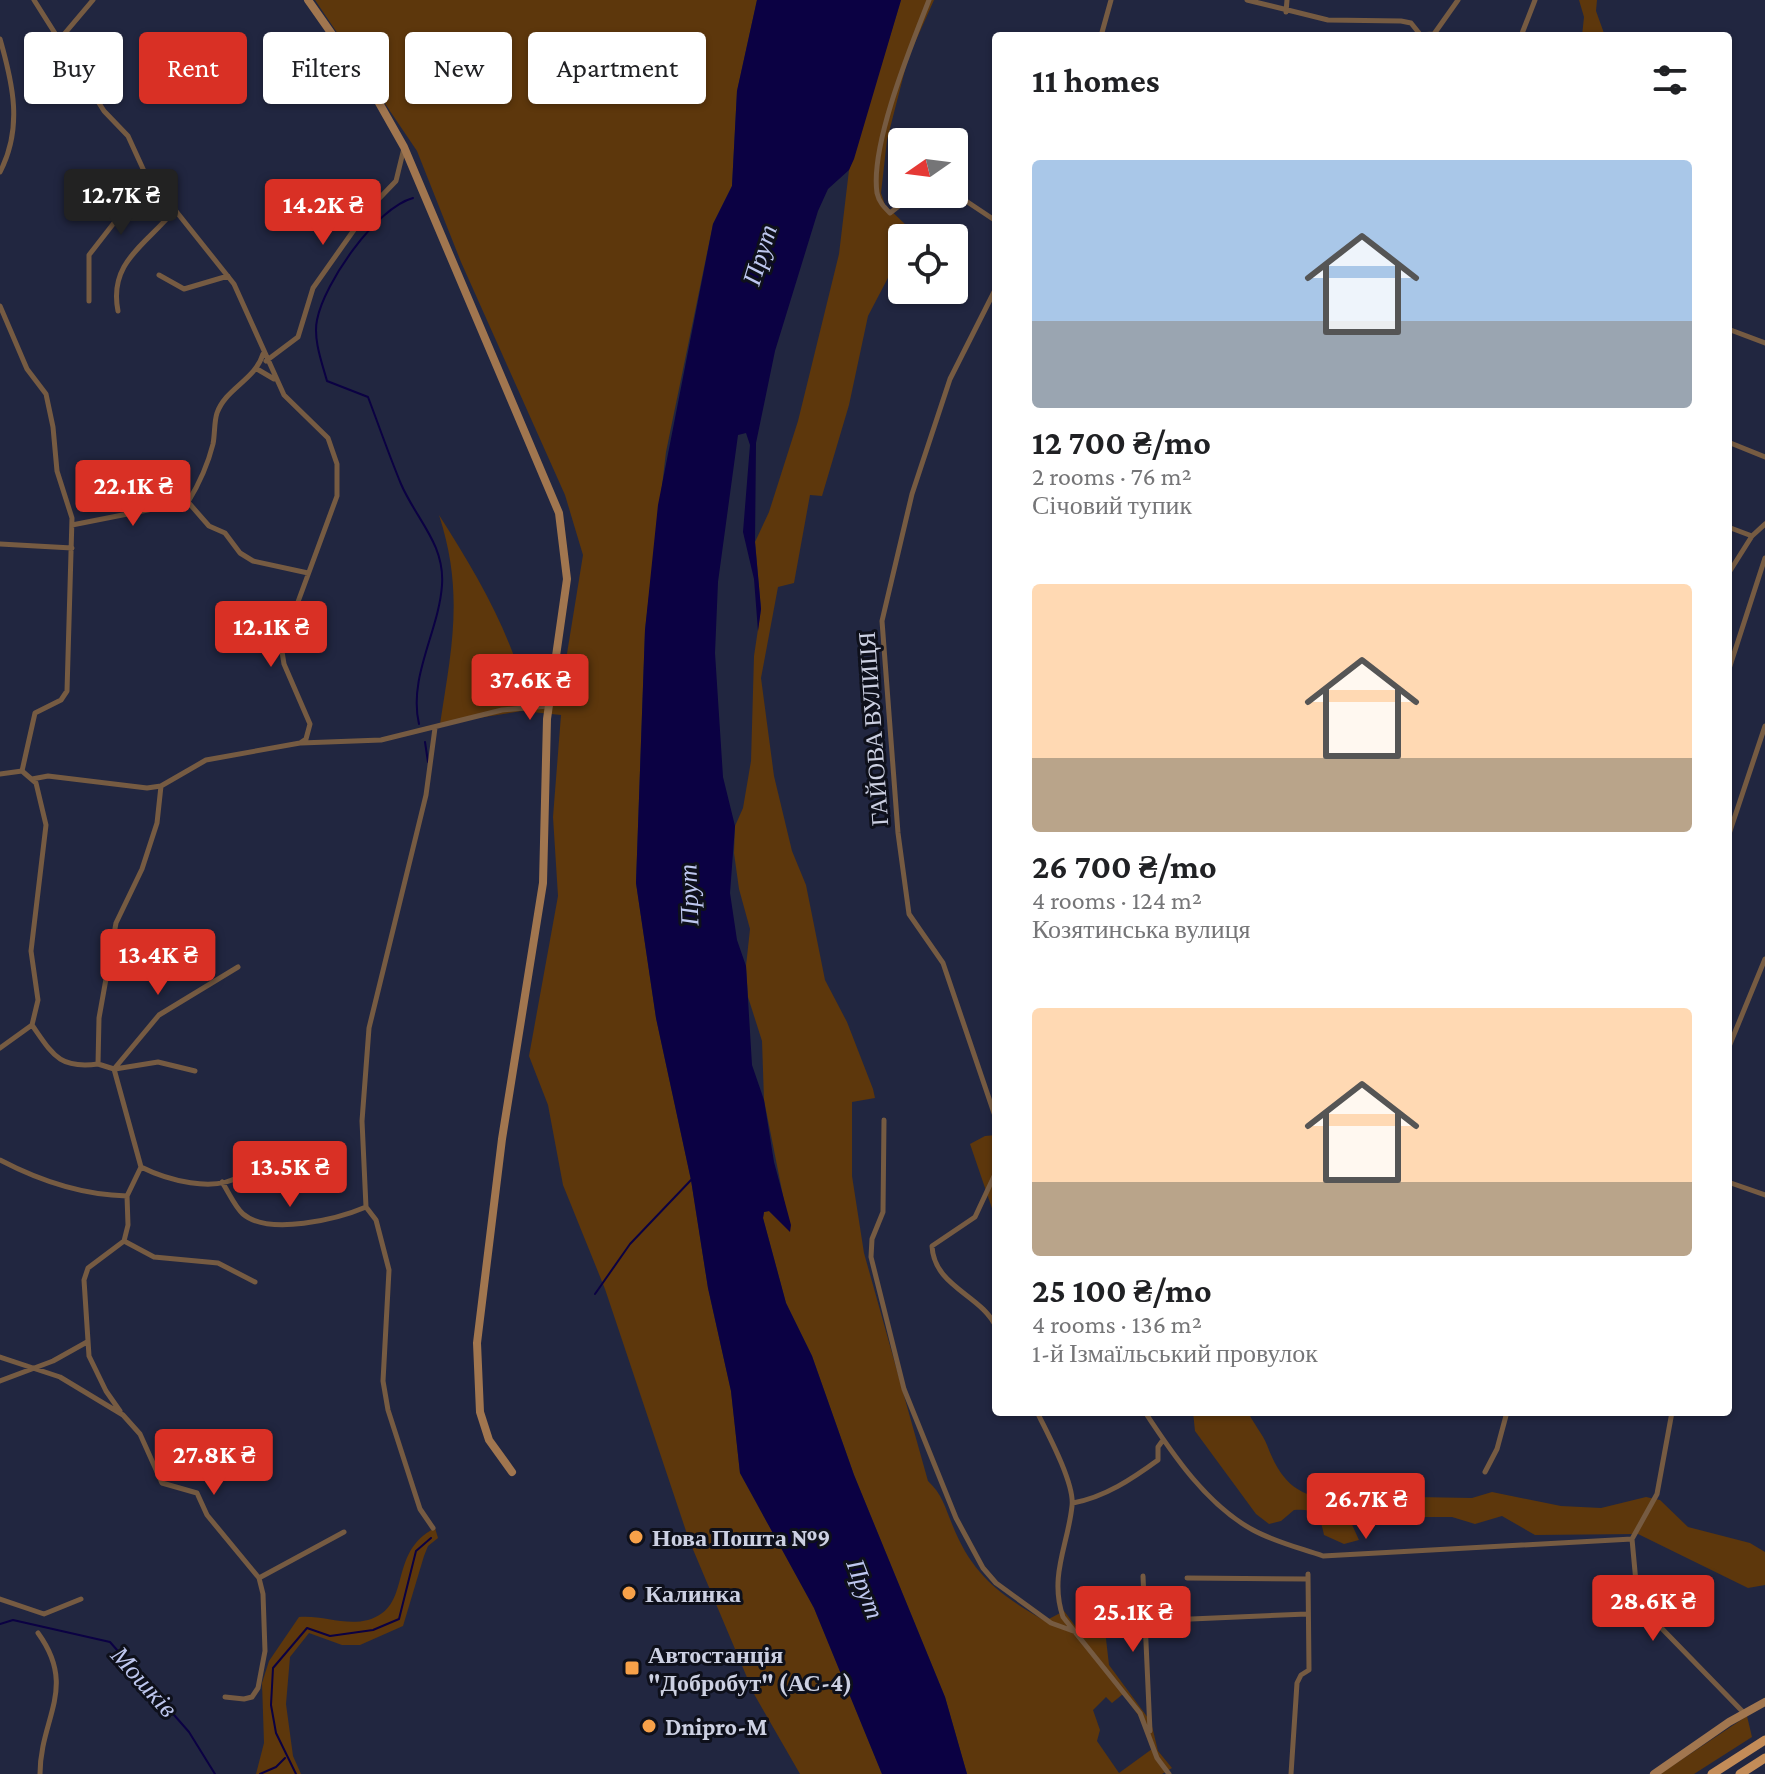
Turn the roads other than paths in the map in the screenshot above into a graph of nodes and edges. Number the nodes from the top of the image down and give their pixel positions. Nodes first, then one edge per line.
1 (34, 0) edge
2 (93, 0) edge
3 (308, 0) edge
4 (929, 0) edge
5 (1111, 0) edge
6 (1247, 0) edge
7 (1287, 0) edge
8 (1458, 0) edge
9 (1535, 0) edge
10 (1286, 12) junction
11 (55, 32) edge
12 (66, 32) edge
13 (1102, 32) edge
14 (1416, 32) edge
15 (1435, 32) edge
16 (1523, 32) edge
17 (0, 39) edge
18 (100, 104) edge
19 (888, 128) edge
20 (888, 128) edge
21 (404, 147) junction
22 (144, 171) junction
23 (0, 172) edge
24 (968, 202) edge
25 (896, 208) edge
26 (175, 209) junction
27 (992, 218) edge
28 (159, 275) dead end
29 (228, 276) junction
30 (992, 296) edge
31 (89, 301) dead end
32 (0, 306) edge
33 (118, 311) dead end
34 (1732, 331) edge
35 (1765, 343) edge
36 (263, 353) junction
37 (266, 361) junction
38 (257, 369) junction
39 (274, 380) junction
40 (1732, 444) edge
41 (1765, 457) edge
42 (188, 502) junction
43 (1765, 524) edge
44 (72, 525) junction
45 (1732, 528) edge
46 (1752, 536) junction
47 (0, 544) edge
48 (72, 548) junction
49 (1765, 558) edge
50 (1732, 568) edge
51 (308, 573) junction
52 (1732, 660) edge
53 (548, 706) junction
54 (1765, 726) edge
55 (435, 728) junction
56 (300, 743) junction
57 (22, 771) junction
58 (0, 774) edge
59 (32, 779) junction
60 (161, 786) junction
61 (1732, 825) edge
62 (1765, 959) edge
63 (238, 967) dead end
64 (32, 1025) junction
65 (1732, 1039) edge
66 (0, 1048) edge
67 (98, 1064) junction
68 (114, 1069) junction
69 (195, 1071) dead end
70 (992, 1107) edge
71 (884, 1120) dead end
72 (0, 1160) edge
73 (141, 1167) junction
74 (240, 1176) dead end
75 (992, 1181) edge
76 (222, 1182) junction
77 (1732, 1183) edge
78 (1765, 1195) edge
79 (127, 1196) junction
80 (366, 1207) junction
81 (124, 1241) junction
82 (255, 1282) dead end
83 (992, 1322) edge
84 (87, 1342) junction
85 (0, 1357) edge
86 (34, 1369) junction
87 (0, 1381) edge
88 (123, 1415) junction
89 (1039, 1416) edge
90 (1148, 1416) edge
91 (1506, 1416) edge
92 (1671, 1416) edge
93 (1163, 1440) junction
94 (512, 1472) dead end
95 (1485, 1472) dead end
96 (1073, 1503) junction
97 (433, 1528) dead end
98 (344, 1532) dead end
99 (1632, 1539) junction
100 (1143, 1576) dead end
101 (259, 1578) junction
102 (1187, 1578) dead end
103 (0, 1599) edge
104 (81, 1599) dead end
105 (1307, 1614) junction
106 (1147, 1626) junction
107 (1076, 1632) junction
108 (38, 1633) dead end
109 (225, 1697) dead end
110 (1765, 1702) edge
111 (1744, 1713) junction
112 (1150, 1732) junction
113 (1765, 1740) edge
114 (1765, 1758) edge
115 (40, 1774) edge
116 (1169, 1774) edge
117 (1291, 1774) edge
118 (1654, 1774) edge
119 (1712, 1774) edge
120 (1740, 1774) edge

1 - 11 street
2 - 12 street
3 - 21 street
4 - 20 street
5 - 13 street
6 - 10 street
7 - 10 street
8 - 15 street
9 - 16 street
10 - 14 street
17 - 23 street
18 - 22 street
19 - 25 street
21 - 37 street
21 - 53 street
22 - 26 street
22 - 31 street
24 - 27 street
26 - 29 street
26 - 33 street
28 - 29 street
29 - 36 street
30 - 70 street, ГАЙОВА ВУЛИЦЯ
32 - 44 street
34 - 35 street
36 - 37 street
36 - 38 street
37 - 39 street
38 - 39 street
38 - 42 street
39 - 51 street
40 - 41 street
42 - 44 street
42 - 51 street
43 - 46 street
44 - 48 street
45 - 46 street
46 - 50 street
47 - 48 street
48 - 57 street
49 - 52 street
51 - 56 street
53 - 55 street
53 - 94 street
54 - 61 street
55 - 56 street
55 - 80 street
56 - 60 street
57 - 58 street
57 - 59 street
59 - 60 street
59 - 64 street
60 - 67 street
62 - 65 street
63 - 68 street
64 - 66 street
64 - 67 street
67 - 68 street
68 - 69 street
68 - 73 street
71 - 107 street
72 - 79 street
73 - 76 street
73 - 79 street
74 - 76 street
75 - 83 street
76 - 80 street
77 - 78 street
79 - 81 street
80 - 97 street
81 - 82 street
81 - 84 street
84 - 86 street
84 - 88 street
85 - 86 street
86 - 87 street
86 - 88 street
88 - 101 street
89 - 96 street
90 - 93 street
91 - 95 street
92 - 99 street
93 - 96 street
93 - 99 street
96 - 107 street
98 - 101 street
99 - 111 street
100 - 106 street
101 - 109 street
102 - 105 street
103 - 104 street
105 - 106 street
105 - 117 street
106 - 112 street
107 - 112 street
108 - 115 street
110 - 111 street
111 - 118 street
112 - 116 street
113 - 119 main road
114 - 120 main road

